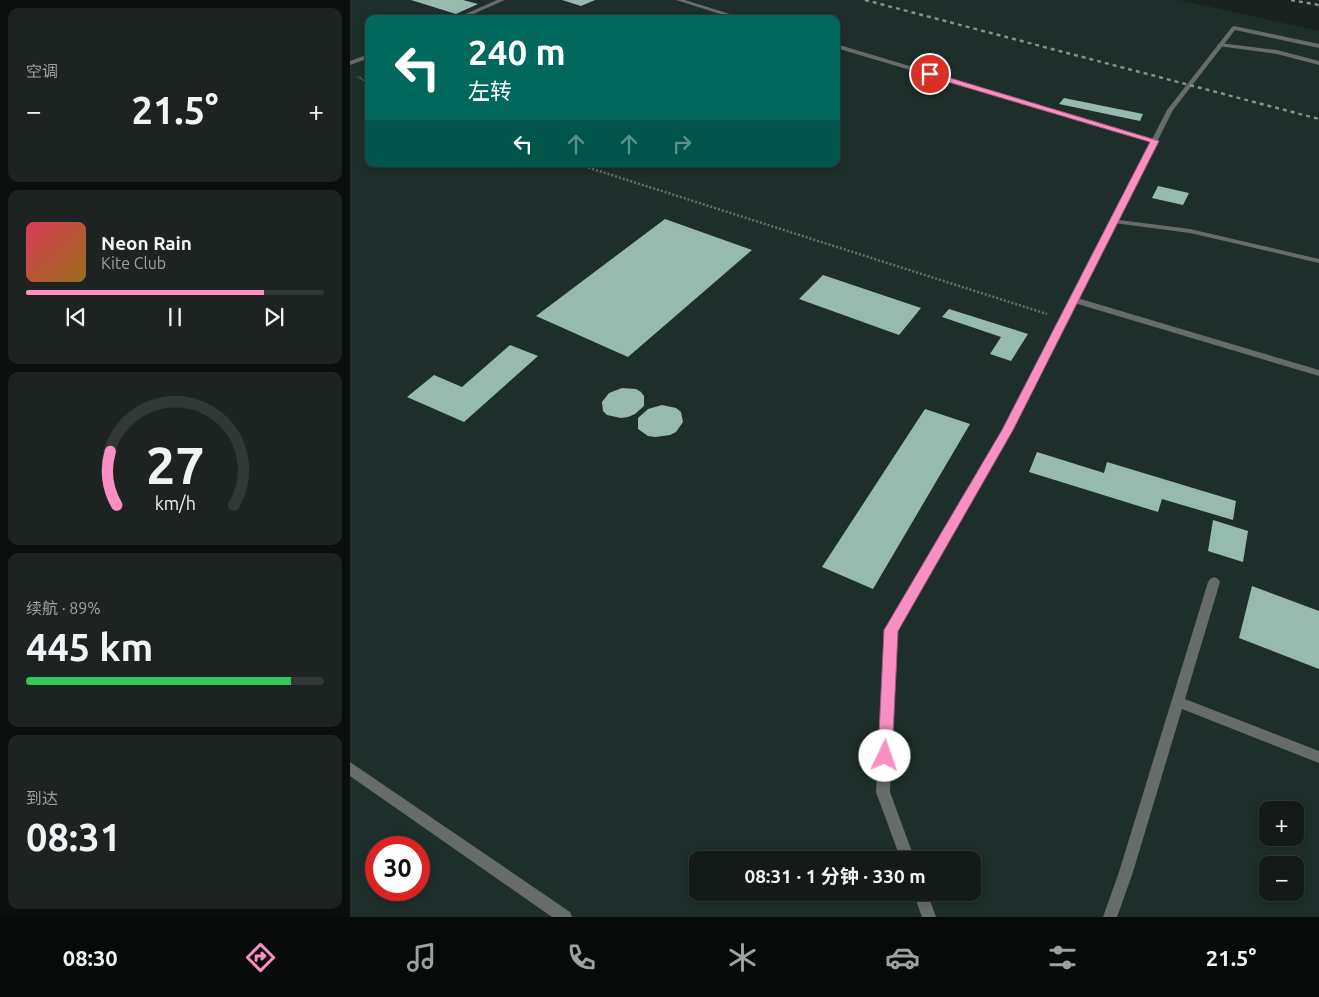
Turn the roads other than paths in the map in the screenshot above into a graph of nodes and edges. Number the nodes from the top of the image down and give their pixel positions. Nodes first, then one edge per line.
1 (502, 0) edge
2 (679, 0) edge
3 (466, 15) edge
4 (730, 15) edge
5 (1220, 45) junction
6 (1319, 46) edge
7 (840, 47) edge
8 (365, 57) edge
9 (350, 63) edge
10 (1319, 63) edge
11 (1155, 141) junction
12 (1114, 221) junction
13 (1319, 261) edge
14 (1074, 300) junction
15 (1319, 373) edge
16 (1214, 582) dead end
17 (1178, 702) junction
18 (1319, 757) edge
19 (350, 768) edge
20 (905, 851) edge
21 (923, 901) edge
22 (565, 917) edge
23 (929, 917) edge
24 (1110, 917) edge

1 - 3 street
2 - 4 street
5 - 6 street
5 - 10 street
5 - 11 street
7 - 11 street
8 - 9 street
11 - 12 street
12 - 13 street
12 - 14 street
14 - 15 street
14 - 20 street
16 - 17 street
17 - 18 street
17 - 24 street
19 - 22 street
21 - 23 street

